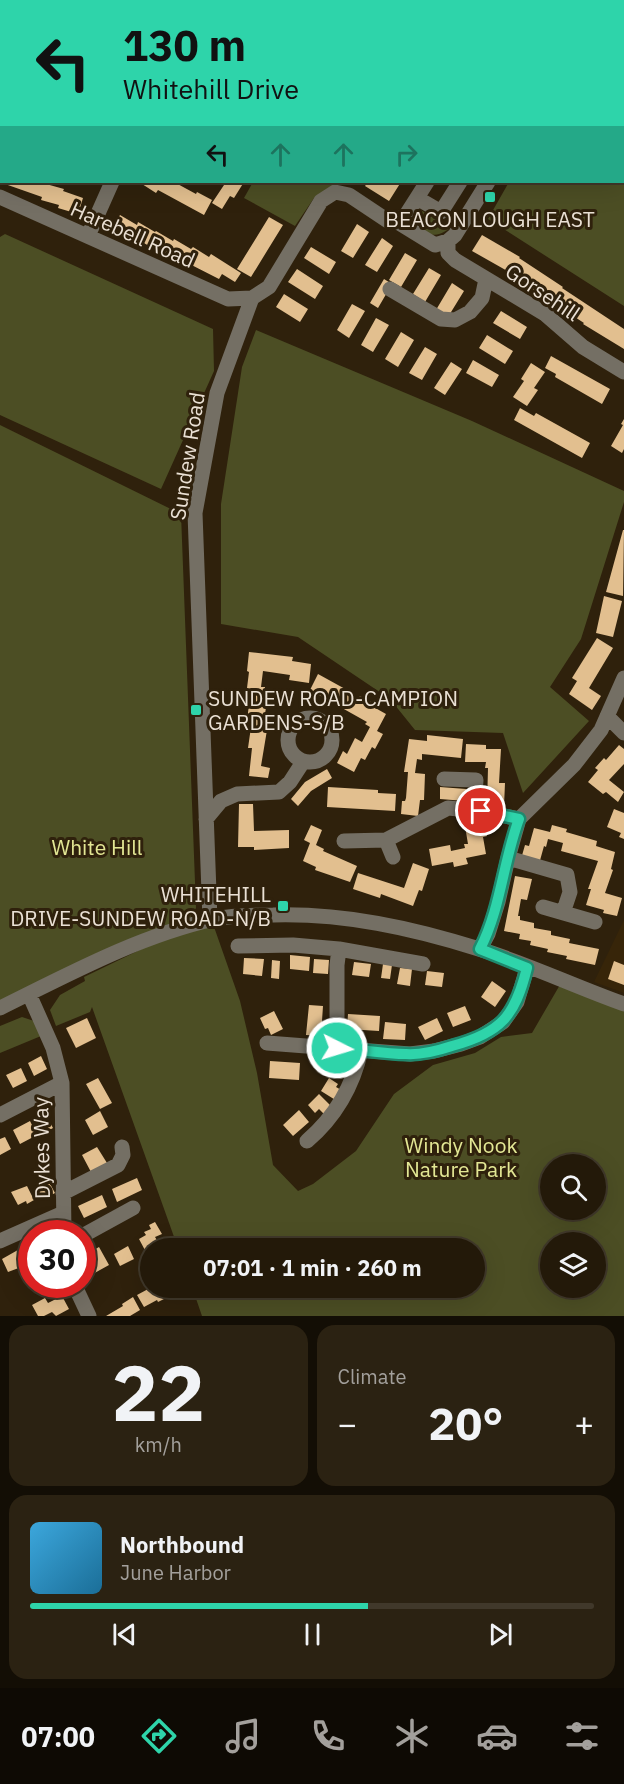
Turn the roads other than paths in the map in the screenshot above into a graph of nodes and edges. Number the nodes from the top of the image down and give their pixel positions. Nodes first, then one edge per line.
1 (112, 183) edge
2 (426, 183) edge
3 (459, 183) edge
4 (487, 183) edge
5 (417, 198) junction
6 (7, 200) edge
7 (0, 211) edge
8 (396, 221) junction
9 (88, 236) junction
10 (448, 241) junction
11 (486, 279) junction
12 (390, 289) dead end
13 (252, 298) junction
14 (624, 372) edge
15 (624, 678) edge
16 (607, 716) junction
17 (624, 733) edge
18 (303, 762) dead end
19 (444, 779) dead end
20 (474, 810) junction
21 (206, 819) junction
22 (519, 819) junction
23 (386, 840) junction
24 (344, 841) dead end
25 (393, 857) dead end
26 (508, 858) junction
27 (543, 908) dead end
28 (563, 913) junction
29 (210, 920) junction
30 (595, 922) dead end
31 (238, 946) dead end
32 (339, 949) junction
33 (480, 949) junction
34 (423, 964) dead end
35 (527, 968) junction
36 (29, 994) junction
37 (624, 1004) edge
38 (0, 1008) edge
39 (267, 1043) dead end
40 (337, 1048) junction
41 (361, 1050) junction
42 (62, 1083) junction
43 (0, 1115) edge
44 (308, 1141) dead end
45 (122, 1147) dead end
46 (63, 1193) junction
47 (133, 1208) dead end
48 (63, 1213) junction
49 (63, 1220) edge
50 (96, 1228) edge
51 (0, 1241) edge
52 (80, 1298) edge
53 (86, 1314) edge

1 - 9 street
2 - 5 street
3 - 5 street
4 - 10 street
5 - 8 street
6 - 7 street
6 - 9 street, Harebell Road
8 - 10 street
8 - 13 street, Sundew Road
9 - 13 street, Harebell Road
10 - 11 street, Gorsehill
11 - 12 street
11 - 14 street, Gorsehill
13 - 21 street, Sundew Road
15 - 16 street
16 - 17 street
16 - 22 street
18 - 21 street
19 - 20 street
20 - 22 street
20 - 23 street
21 - 29 street, Sundew Road
22 - 26 street
23 - 24 street
23 - 25 street
26 - 28 street
26 - 33 street
27 - 28 street
28 - 30 street
29 - 33 street
29 - 36 street
31 - 32 street
32 - 34 street
32 - 40 street
33 - 35 street
35 - 37 street
35 - 41 street
36 - 38 street
36 - 42 street, Dykes Way
39 - 40 street
40 - 41 street
41 - 44 street
42 - 43 street, Dykes Way
42 - 46 street, Dykes Way
45 - 46 street
46 - 48 street, Dykes Way
47 - 50 street
48 - 49 street, Dykes Way
48 - 51 street, Dykes Way
52 - 53 street

